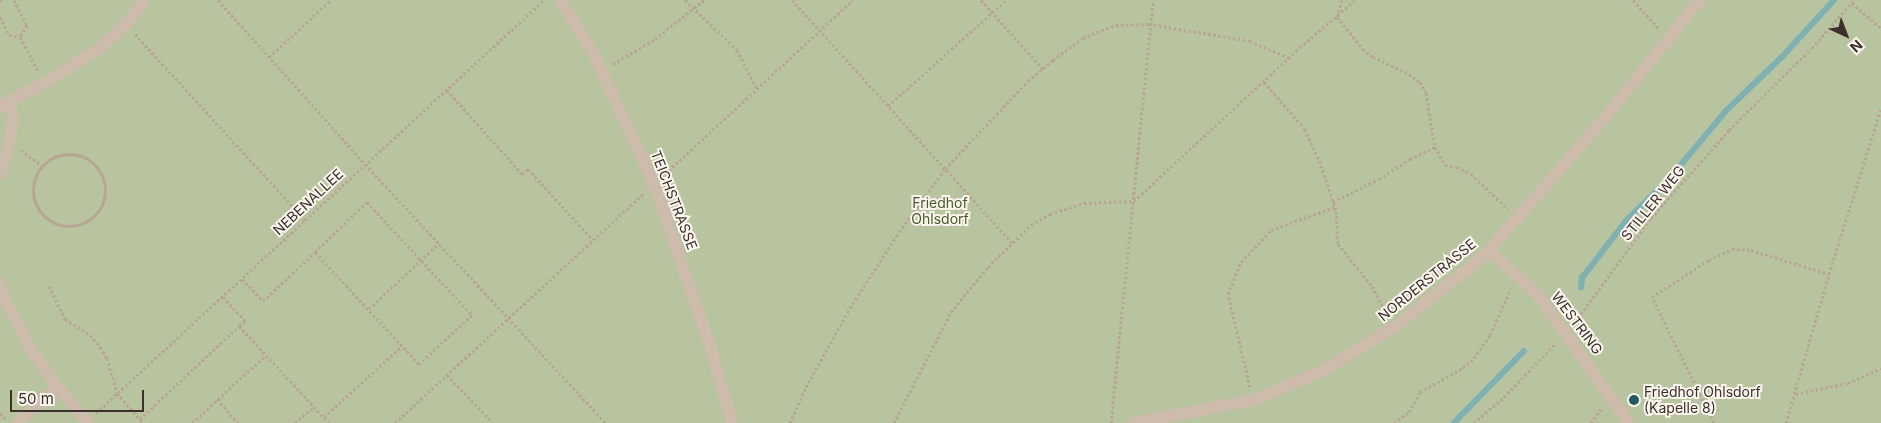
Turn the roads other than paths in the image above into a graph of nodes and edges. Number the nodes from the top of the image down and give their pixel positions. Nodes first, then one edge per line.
1 (146, 0) edge
2 (560, 0) edge
3 (1700, 0) edge
4 (4, 103) edge
5 (0, 174) edge
6 (1489, 250) junction
7 (0, 283) edge
8 (57, 386) junction
9 (88, 422) edge
10 (18, 423) edge
11 (732, 423) edge
12 (1134, 423) edge
13 (1629, 423) edge

1 - 4 street
2 - 11 street, TEICHSTRASSE
3 - 6 street, NORDERSTRASSE
4 - 5 street
6 - 12 street, NORDERSTRASSE
6 - 13 street, WESTRING
7 - 8 street
8 - 9 street
8 - 10 street

